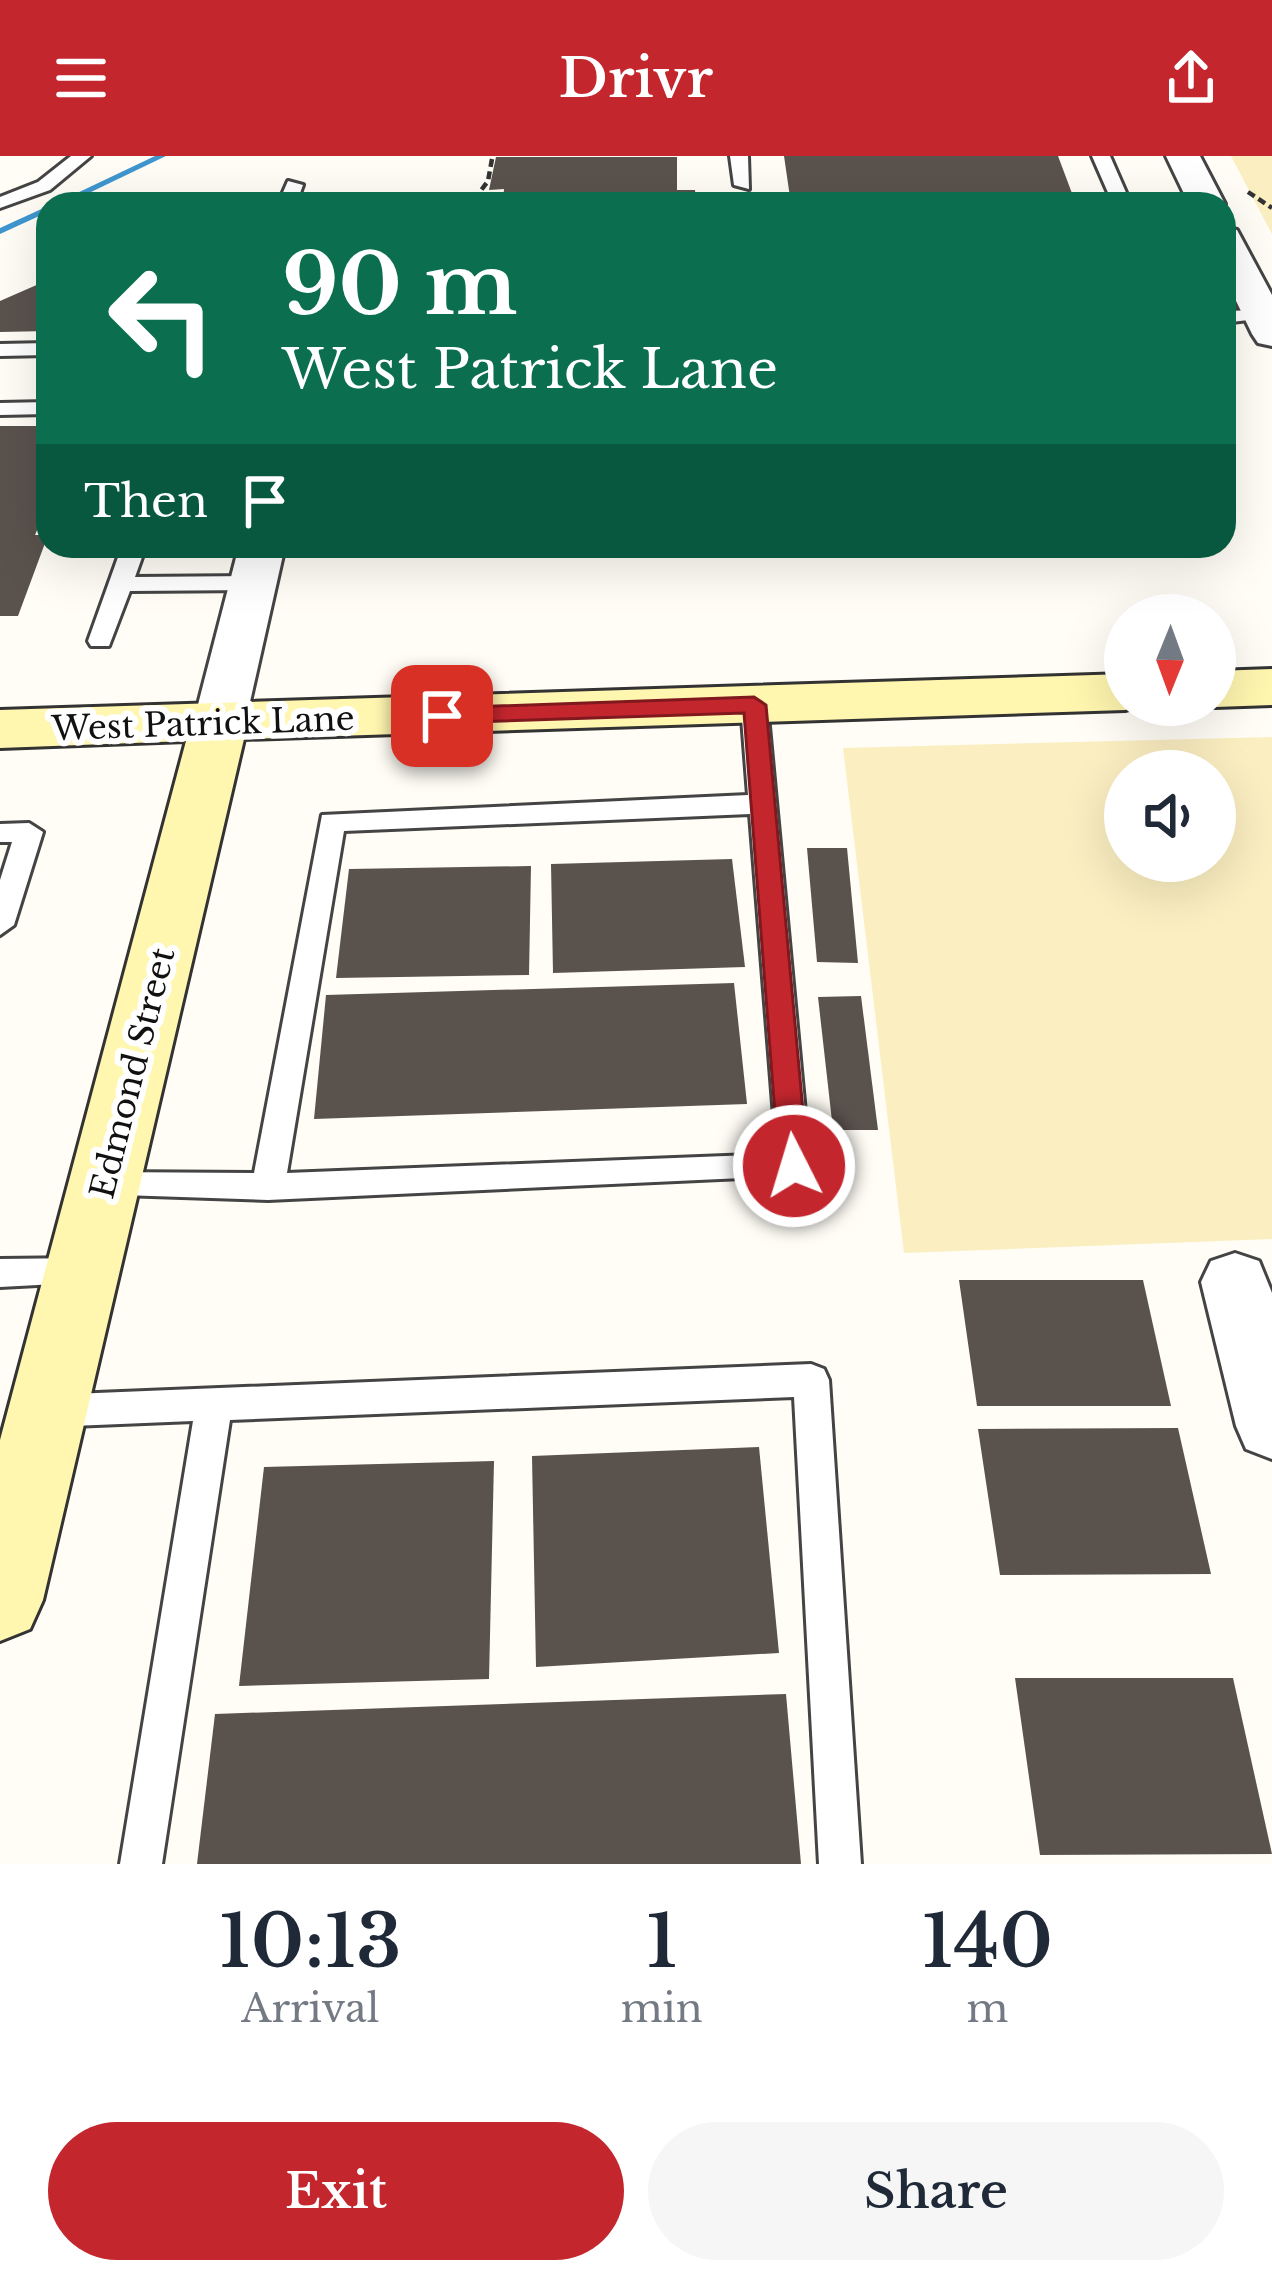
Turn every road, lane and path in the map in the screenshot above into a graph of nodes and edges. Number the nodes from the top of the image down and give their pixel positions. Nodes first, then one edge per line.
1 (82, 156) edge
2 (739, 156) edge
3 (1101, 156) edge
4 (1184, 156) edge
5 (492, 159) edge
6 (480, 192) edge
7 (747, 192) edge
8 (1117, 192) edge
9 (1201, 192) edge
10 (0, 203) edge
11 (1236, 262) edge
12 (1236, 319) edge
13 (1268, 325) edge
14 (0, 350) edge
15 (36, 350) edge
16 (36, 408) edge
17 (0, 409) edge
18 (130, 558) edge
19 (258, 565) edge
20 (120, 584) junction
21 (100, 641) dead end
22 (1272, 686) edge
23 (1236, 687) edge
24 (1104, 693) edge
25 (754, 705) junction
26 (219, 724) junction
27 (0, 729) edge
28 (763, 804) junction
29 (0, 833) edge
30 (0, 925) edge
31 (104, 1185) junction
32 (268, 1187) junction
33 (82, 1272) junction
34 (0, 1273) edge
35 (1235, 1282) dead end
36 (214, 1404) junction
37 (47, 1411) junction
38 (1272, 1426) edge
39 (0, 1600) edge
40 (140, 1864) edge
41 (840, 1864) edge

1 - 10 lane
2 - 7 lane
3 - 8 lane
4 - 9 street
5 - 6 path
11 - 13 street
12 - 13 lane
14 - 15 lane
16 - 17 lane
18 - 20 lane
19 - 20 lane
19 - 26 street, Edmond Street
20 - 21 lane
22 - 23 street
24 - 25 street, West Patrick Lane
25 - 26 street, West Patrick Lane
25 - 28 lane
26 - 27 street, West Patrick Lane
26 - 31 street, Edmond Street
28 - 32 lane
28 - 32 lane
29 - 30 lane
31 - 32 lane
31 - 33 street, Edmond Street
33 - 34 lane
33 - 37 street, Edmond Street
35 - 38 street
36 - 37 lane
36 - 40 lane
36 - 41 lane
37 - 39 street, Edmond Street

